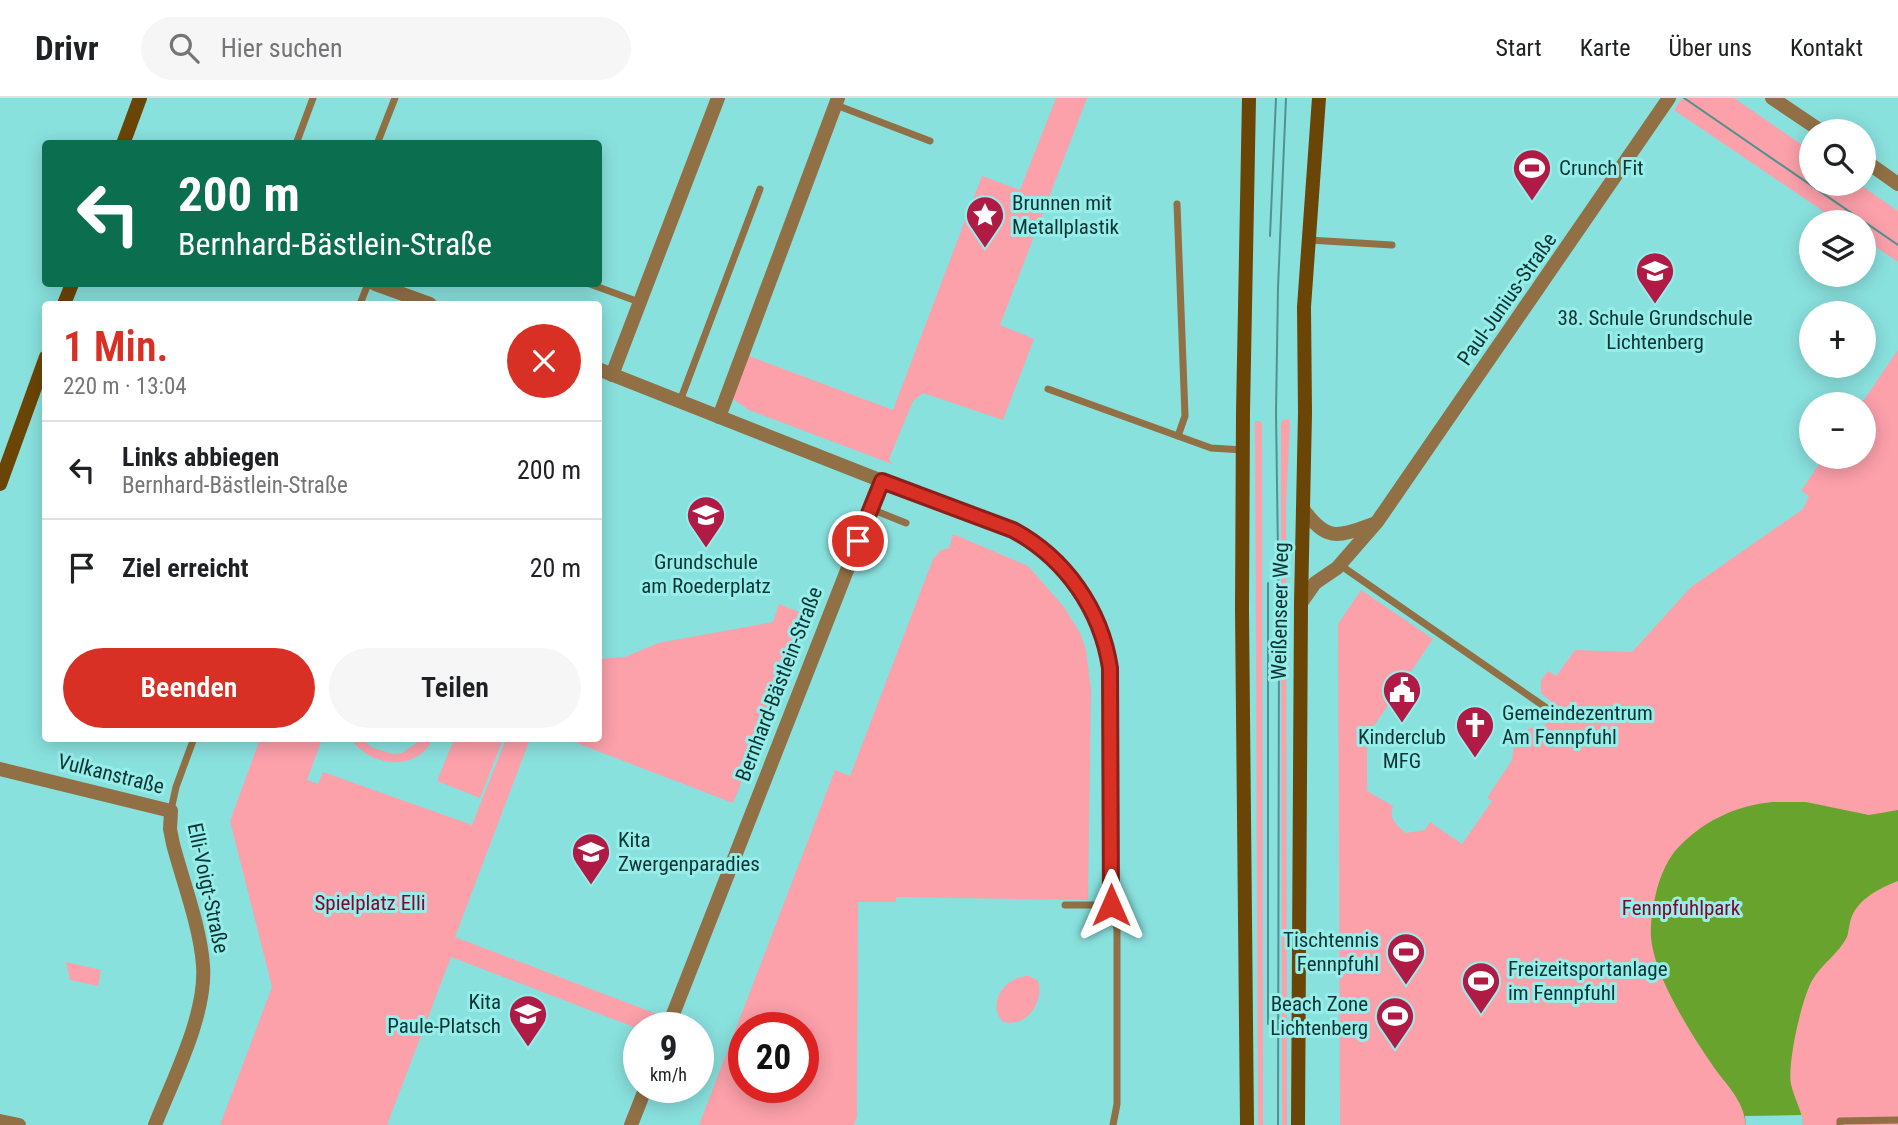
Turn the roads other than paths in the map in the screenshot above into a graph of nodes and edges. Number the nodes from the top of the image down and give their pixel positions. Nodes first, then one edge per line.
1 (140, 98) edge
2 (313, 98) edge
3 (395, 98) edge
4 (718, 98) edge
5 (1249, 98) edge
6 (1319, 98) edge
7 (1669, 98) edge
8 (1772, 98) edge
9 (836, 101) edge
10 (1803, 119) edge
11 (124, 140) edge
12 (297, 140) edge
13 (379, 140) edge
14 (930, 141) dead end
15 (1876, 168) edge
16 (1898, 184) edge
17 (760, 189) dead end
18 (1177, 204) dead end
19 (1309, 240) junction
20 (1392, 245) dead end
21 (382, 287) edge
22 (598, 287) edge
23 (421, 301) edge
24 (639, 302) junction
25 (42, 368) edge
26 (605, 372) edge
27 (1048, 390) dead end
28 (681, 401) junction
29 (719, 416) junction
30 (1178, 436) junction
31 (1244, 450) junction
32 (882, 481) junction
33 (0, 484) edge
34 (871, 509) junction
35 (1303, 509) junction
36 (1377, 522) junction
37 (906, 523) dead end
38 (1339, 565) junction
39 (1301, 603) junction
40 (1548, 709) dead end
41 (193, 742) edge
42 (0, 769) edge
43 (171, 811) junction
44 (1065, 905) dead end
45 (1111, 905) junction
46 (674, 1012) edge
47 (640, 1103) edge
48 (1898, 1120) edge
49 (0, 1121) edge
50 (1113, 1123) edge
51 (19, 1125) edge
52 (155, 1125) edge
53 (631, 1125) edge
54 (1247, 1125) edge
55 (1298, 1125) edge
56 (1840, 1125) edge

1 - 11 main road
2 - 12 lane
3 - 13 lane
4 - 24 street
5 - 31 main road, Weißenseer Weg
6 - 19 main road, Weißenseer Weg
7 - 36 street, Paul-Junius-Straße
8 - 10 street
9 - 14 lane
9 - 29 street
15 - 16 street
17 - 28 lane
18 - 30 lane
19 - 20 lane
19 - 35 main road, Weißenseer Weg
21 - 23 street
22 - 24 lane
24 - 26 street
25 - 33 main road
26 - 28 street
27 - 30 lane
28 - 29 street
29 - 32 street
30 - 31 lane
31 - 54 main road, Weißenseer Weg
32 - 34 street, Bernhard-Bästlein-Straße
32 - 45 lane
34 - 37 lane
34 - 46 street, Bernhard-Bästlein-Straße
35 - 36 street
35 - 39 main road, Weißenseer Weg
36 - 38 street, Paul-Junius-Straße
38 - 39 street, Paul-Junius-Straße
38 - 40 lane
39 - 55 main road, Weißenseer Weg
41 - 43 lane, Elli-Voigt-Straße
42 - 43 street, Vulkanstraße
43 - 52 street, Elli-Voigt-Straße
44 - 45 lane
45 - 50 lane
47 - 53 street
48 - 56 lane
49 - 51 street

